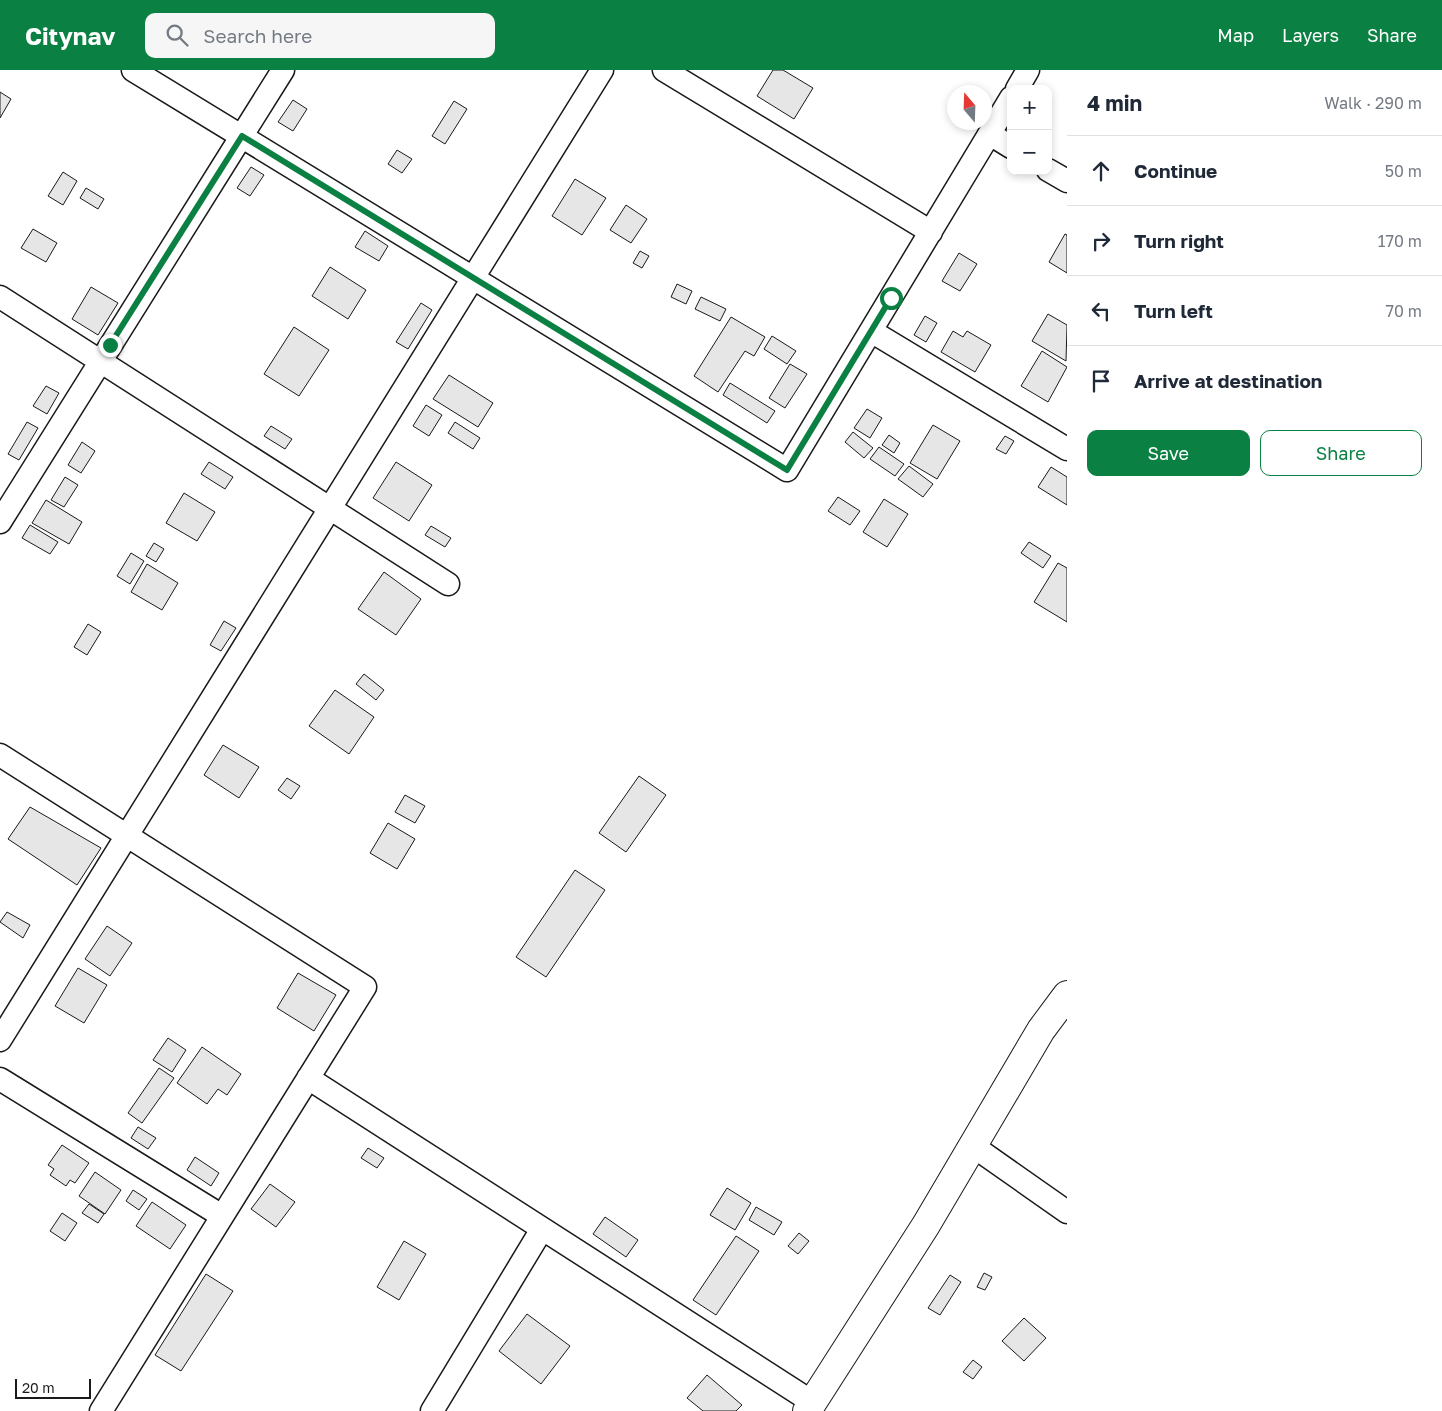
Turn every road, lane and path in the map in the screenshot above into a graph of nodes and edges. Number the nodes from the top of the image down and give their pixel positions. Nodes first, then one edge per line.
1 (133, 70) edge
2 (283, 70) edge
3 (602, 70) edge
4 (664, 70) edge
5 (1028, 70) edge
6 (1019, 85) edge
7 (1007, 105) edge
8 (990, 134) junction
9 (242, 136) junction
10 (1007, 145) edge
11 (1052, 172) edge
12 (1067, 181) edge
13 (931, 232) junction
14 (473, 278) junction
15 (0, 297) edge
16 (871, 330) junction
17 (100, 362) junction
18 (1067, 449) edge
19 (330, 509) junction
20 (0, 522) edge
21 (448, 584) dead end
22 (0, 755) edge
23 (127, 836) junction
24 (1067, 995) edge
25 (0, 1040) edge
26 (308, 1078) junction
27 (0, 1079) edge
28 (972, 1146) junction
29 (1067, 1212) edge
30 (222, 1216) junction
31 (542, 1229) junction
32 (809, 1407) edge
33 (101, 1411) edge
34 (432, 1411) edge

1 - 9 street
2 - 9 street
3 - 14 street
4 - 13 street
5 - 6 street
7 - 8 street
8 - 10 street
8 - 13 street
9 - 14 street
9 - 17 street
11 - 12 street
13 - 16 street
14 - 16 street
14 - 19 street
15 - 17 street
16 - 18 street
17 - 19 street
17 - 20 street
19 - 21 street
19 - 23 street
22 - 23 street
23 - 25 street
23 - 26 street
24 - 28 main road
26 - 30 street
26 - 31 street
27 - 30 street
28 - 29 street
28 - 32 main road
30 - 33 street
31 - 32 street
31 - 34 street

